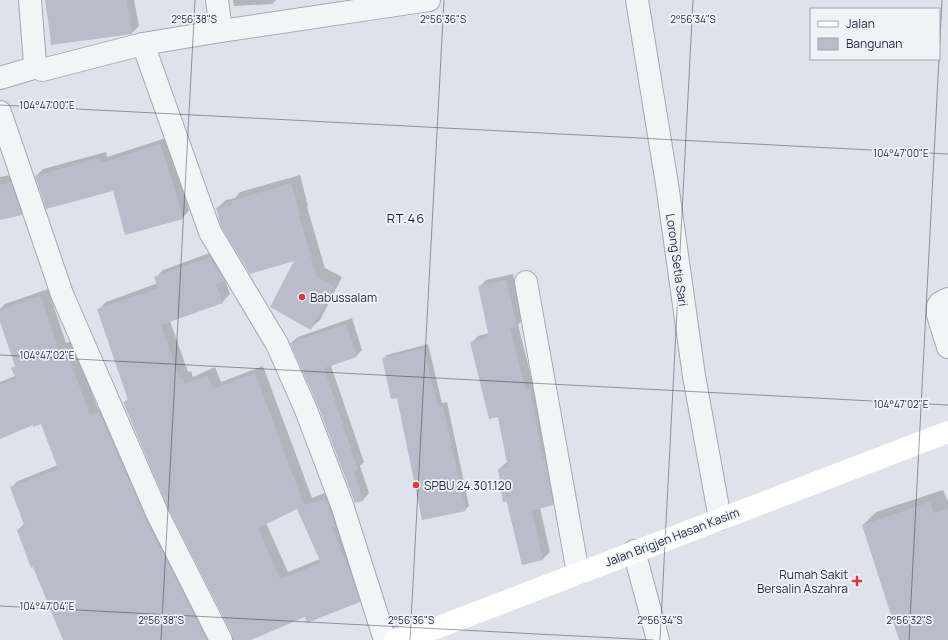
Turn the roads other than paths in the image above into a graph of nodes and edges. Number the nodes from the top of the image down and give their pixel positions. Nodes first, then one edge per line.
1 (30, 0) edge
2 (217, 0) edge
3 (429, 0) edge
4 (636, 0) edge
5 (221, 31) junction
6 (143, 44) junction
7 (37, 67) junction
8 (0, 78) edge
9 (0, 112) edge
10 (526, 282) dead end
11 (948, 299) edge
12 (948, 347) edge
13 (948, 432) edge
14 (720, 519) junction
15 (634, 551) junction
16 (578, 573) junction
17 (221, 640) edge
18 (385, 640) edge
19 (395, 640) edge
20 (658, 640) edge

1 - 7 street
2 - 5 street
3 - 5 street
4 - 14 street, Lorong Setia Sari
5 - 6 street
6 - 7 street
6 - 18 street
7 - 8 street
9 - 17 street
10 - 16 street
11 - 12 street
13 - 14 street, Jalan Brigjen Hasan Kasim
14 - 15 street, Jalan Brigjen Hasan Kasim
15 - 16 street, Jalan Brigjen Hasan Kasim
15 - 20 street
16 - 19 street, Jalan Brigjen Hasan Kasim

